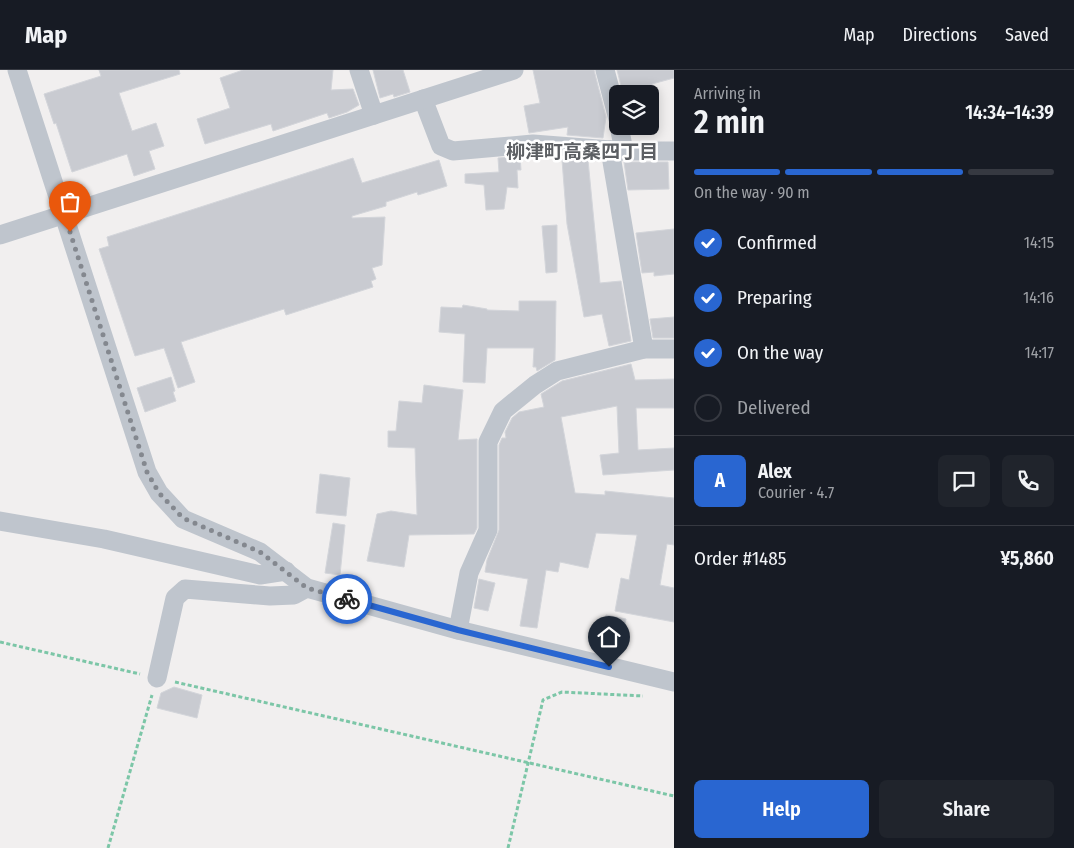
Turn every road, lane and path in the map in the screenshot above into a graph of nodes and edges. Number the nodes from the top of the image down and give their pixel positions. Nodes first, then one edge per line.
1 (18, 70) edge
2 (359, 70) edge
3 (514, 70) edge
4 (605, 70) edge
5 (609, 85) edge
6 (423, 99) junction
7 (374, 115) junction
8 (618, 135) edge
9 (617, 150) junction
10 (674, 151) edge
11 (64, 214) junction
12 (0, 235) edge
13 (674, 349) edge
14 (644, 350) junction
15 (0, 521) edge
16 (286, 571) junction
17 (307, 588) junction
18 (458, 630) junction
19 (0, 642) edge
20 (157, 678) junction
21 (674, 682) edge
22 (646, 696) dead end
23 (530, 762) junction
24 (674, 796) edge
25 (108, 848) edge
26 (508, 848) edge

1 - 11 street
2 - 7 street
3 - 6 street
4 - 5 street
6 - 7 street
6 - 9 street
7 - 11 street
8 - 9 street
9 - 10 street
9 - 14 street
11 - 12 street
11 - 16 street
13 - 14 street
14 - 18 street
15 - 16 street
16 - 17 street
17 - 18 street
17 - 20 street
18 - 21 street
19 - 20 path
20 - 23 path
20 - 25 path
22 - 23 path
23 - 24 path
23 - 26 path

